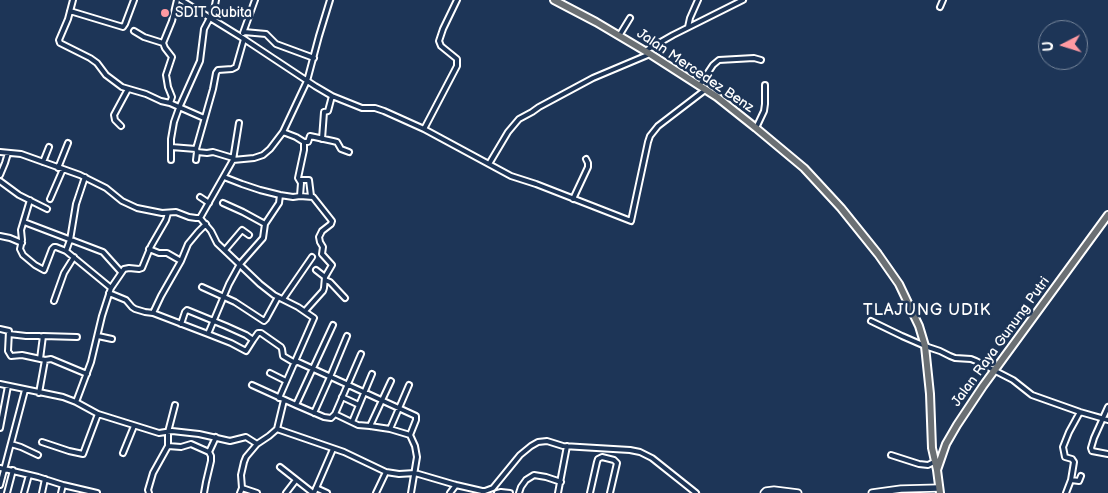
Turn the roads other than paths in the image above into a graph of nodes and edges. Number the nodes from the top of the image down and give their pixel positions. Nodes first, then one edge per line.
1 (73, 0) edge
2 (134, 0) edge
3 (176, 0) edge
4 (181, 0) edge
5 (216, 0) edge
6 (255, 0) edge
7 (330, 0) edge
8 (457, 0) edge
9 (554, 0) edge
10 (698, 0) edge
11 (743, 0) edge
12 (943, 0) edge
13 (940, 7) dead end
14 (70, 11) junction
15 (210, 18) junction
16 (630, 18) dead end
17 (688, 27) junction
18 (134, 31) dead end
19 (244, 32) junction
20 (619, 36) junction
21 (242, 38) junction
22 (163, 43) junction
23 (648, 53) junction
24 (314, 58) junction
25 (761, 60) dead end
26 (307, 81) junction
27 (766, 85) dead end
28 (702, 88) junction
29 (128, 89) junction
30 (332, 96) junction
31 (170, 103) junction
32 (179, 108) junction
33 (204, 118) junction
34 (239, 123) dead end
35 (121, 126) dead end
36 (756, 128) junction
37 (424, 129) junction
38 (283, 132) junction
39 (322, 139) junction
40 (304, 142) junction
41 (68, 143) dead end
42 (49, 147) dead end
43 (171, 147) junction
44 (197, 150) junction
45 (0, 152) edge
46 (349, 152) dead end
47 (8, 153) junction
48 (233, 159) junction
49 (586, 159) dead end
50 (171, 160) dead end
51 (196, 160) dead end
52 (43, 162) junction
53 (489, 164) junction
54 (58, 168) junction
55 (63, 169) junction
56 (0, 175) edge
57 (224, 176) junction
58 (84, 177) junction
59 (299, 180) junction
60 (0, 181) edge
61 (280, 195) junction
62 (300, 196) junction
63 (310, 196) junction
64 (200, 198) dead end
65 (573, 199) junction
66 (30, 200) junction
67 (50, 200) dead end
68 (209, 203) junction
69 (223, 203) dead end
70 (47, 209) dead end
71 (168, 213) junction
72 (1108, 214) edge
73 (200, 218) junction
74 (24, 222) junction
75 (206, 224) junction
76 (265, 224) junction
77 (1105, 224) edge
78 (249, 235) dead end
79 (0, 236) edge
80 (70, 240) junction
81 (22, 243) junction
82 (149, 249) junction
83 (225, 250) junction
84 (66, 251) junction
85 (74, 257) junction
86 (312, 258) dead end
87 (181, 261) junction
88 (240, 264) junction
89 (316, 270) dead end
90 (121, 272) junction
91 (325, 278) junction
92 (202, 287) dead end
93 (111, 288) junction
94 (109, 293) junction
95 (223, 296) junction
96 (278, 296) junction
97 (345, 298) dead end
98 (284, 299) junction
99 (54, 301) dead end
100 (304, 311) junction
101 (153, 314) junction
102 (213, 320) junction
103 (871, 321) dead end
104 (181, 324) junction
105 (333, 325) dead end
106 (0, 329) edge
107 (9, 334) junction
108 (208, 334) junction
109 (98, 336) junction
110 (347, 336) dead end
111 (43, 337) junction
112 (77, 337) dead end
113 (112, 339) dead end
114 (252, 340) junction
115 (926, 346) junction
116 (361, 354) dead end
117 (43, 360) junction
118 (295, 362) junction
119 (313, 368) junction
120 (995, 371) junction
121 (270, 373) dead end
122 (87, 374) junction
123 (372, 374) dead end
124 (330, 377) junction
125 (286, 381) junction
126 (392, 381) dead end
127 (0, 384) edge
128 (347, 384) junction
129 (252, 385) dead end
130 (409, 385) dead end
131 (8, 386) junction
132 (25, 390) junction
133 (365, 392) junction
134 (39, 393) junction
135 (342, 397) junction
136 (279, 398) junction
137 (284, 400) junction
138 (382, 400) junction
139 (76, 402) junction
140 (175, 405) dead end
141 (296, 405) junction
142 (359, 405) junction
143 (1108, 407) edge
144 (399, 408) junction
145 (1080, 412) junction
146 (314, 413) junction
147 (98, 414) junction
148 (335, 414) junction
149 (1102, 419) junction
150 (1108, 420) edge
151 (352, 422) junction
152 (134, 426) junction
153 (370, 426) junction
154 (0, 428) edge
155 (277, 429) junction
156 (390, 429) junction
157 (168, 432) junction
158 (410, 435) junction
159 (216, 437) junction
160 (42, 442) dead end
161 (11, 444) junction
162 (257, 444) junction
163 (168, 446) junction
164 (567, 446) junction
165 (333, 449) junction
166 (209, 452) junction
167 (123, 453) dead end
168 (1108, 454) edge
169 (38, 455) dead end
170 (891, 455) dead end
171 (934, 462) junction
172 (280, 467) dead end
173 (2, 468) edge
174 (13, 470) junction
175 (936, 470) junction
176 (386, 472) junction
177 (415, 473) junction
178 (28, 475) junction
179 (1081, 476) dead end
180 (45, 480) junction
181 (296, 480) junction
182 (1071, 480) junction
183 (561, 482) junction
184 (0, 485) edge
185 (63, 485) junction
186 (456, 486) junction
187 (316, 488) junction
188 (940, 490) edge
189 (241, 491) edge
190 (691, 491) edge
191 (80, 492) edge
192 (7, 493) edge
193 (24, 493) edge
194 (42, 493) edge
195 (61, 493) edge
196 (97, 493) edge
197 (149, 493) edge
198 (204, 493) edge
199 (257, 493) edge
200 (286, 493) edge
201 (313, 493) edge
202 (327, 493) edge
203 (376, 493) edge
204 (411, 493) edge
205 (450, 493) edge
206 (498, 493) edge
207 (509, 493) edge
208 (519, 493) edge
209 (558, 493) edge
210 (590, 493) edge
211 (610, 493) edge
212 (696, 493) edge
213 (764, 493) edge
214 (798, 493) edge
215 (872, 493) edge
216 (1066, 493) edge

1 - 14 street
2 - 14 street
3 - 22 street
4 - 15 street
5 - 15 street
6 - 19 street
7 - 24 street
8 - 37 street
9 - 20 main road, Jalan Mercedez Benz
10 - 17 street
11 - 17 street
12 - 13 street
14 - 29 street
15 - 21 street
15 - 32 street
16 - 20 street
17 - 23 street
18 - 22 street
19 - 21 street
19 - 24 street
20 - 23 main road, Jalan Mercedez Benz
21 - 26 street
21 - 33 street
22 - 31 street
23 - 28 main road, Jalan Mercedez Benz
23 - 53 street
24 - 26 street
25 - 28 street
26 - 30 street
26 - 38 street
27 - 36 street
28 - 36 main road, Jalan Mercedez Benz
28 - 65 street
29 - 31 street
29 - 35 street
30 - 37 street
30 - 39 street
31 - 32 street
32 - 33 street
32 - 43 street
33 - 44 street
34 - 48 street
36 - 115 main road, Jalan Mercedez Benz
37 - 53 street
38 - 40 street
38 - 48 street
39 - 40 street
39 - 46 street
40 - 59 street
41 - 54 street
42 - 52 street
43 - 44 street
43 - 50 street
44 - 48 street
44 - 51 street
45 - 47 street
47 - 52 street
47 - 56 street
48 - 57 street
49 - 65 street
52 - 54 street
53 - 65 street
54 - 55 street
55 - 58 street
55 - 67 street
57 - 61 street
57 - 68 street
58 - 71 street
58 - 80 street
59 - 62 street
59 - 63 street
60 - 66 street
61 - 62 street
61 - 76 street
62 - 63 street
63 - 91 street
64 - 68 street
66 - 70 street
66 - 74 street
68 - 73 street
69 - 76 street
71 - 73 street
71 - 82 street
72 - 77 main road, Jalan Raya Gunung Putri
73 - 75 street
74 - 80 street
74 - 81 street
75 - 83 street
75 - 87 street
76 - 88 street
77 - 120 main road, Jalan Raya Gunung Putri
78 - 83 street
79 - 81 street
80 - 84 street
80 - 90 street
81 - 84 street
82 - 87 street
82 - 90 street
83 - 88 street
84 - 85 street
85 - 93 street
85 - 99 street
86 - 98 street
87 - 101 street
88 - 95 street
88 - 96 street
89 - 91 street
90 - 93 street
91 - 97 street
91 - 100 street
92 - 95 street
93 - 94 street
94 - 101 street
94 - 109 street
95 - 96 street
95 - 102 street
96 - 98 street
98 - 100 street
100 - 118 street
101 - 104 street
102 - 104 street
102 - 108 street
102 - 114 street
103 - 115 street
104 - 108 street
105 - 119 street
106 - 107 street
107 - 111 street
107 - 117 street
108 - 114 street
109 - 113 street
109 - 122 street
110 - 124 street
111 - 112 street
111 - 117 street
114 - 118 street
115 - 120 street
115 - 171 main road, Jalan Mercedez Benz
116 - 128 street
117 - 122 street
117 - 134 street
118 - 119 street
118 - 125 street
119 - 124 street
119 - 141 street
120 - 145 street
120 - 175 main road, Jalan Raya Gunung Putri
121 - 125 street
122 - 139 street
123 - 133 street
124 - 128 street
124 - 146 street
125 - 136 street
126 - 138 street
127 - 131 street
128 - 133 street
128 - 135 street
129 - 136 street
130 - 144 street
131 - 132 street
131 - 154 street
132 - 134 street
132 - 161 street
133 - 138 street
133 - 142 street
134 - 139 street
135 - 142 street
135 - 148 street
136 - 137 street
137 - 141 street
137 - 155 street
138 - 144 street
138 - 153 street
139 - 147 street
140 - 157 street
141 - 146 street
142 - 151 street
143 - 149 street
144 - 156 street
144 - 158 street
145 - 149 street
145 - 182 street
146 - 148 street
147 - 152 street
147 - 160 street
148 - 151 street
149 - 150 street
149 - 168 street
151 - 153 street
152 - 157 street
152 - 167 street
153 - 156 street
155 - 162 street
155 - 165 street
156 - 158 street
157 - 159 street
157 - 163 street
158 - 177 street
159 - 162 street
159 - 166 street
161 - 169 street
161 - 173 street
162 - 189 street
163 - 166 street
163 - 197 street
164 - 183 street
164 - 186 street
164 - 190 street
165 - 176 street
165 - 187 street
166 - 198 street
170 - 171 street
171 - 175 main road, Jalan Mercedez Benz
172 - 181 street
173 - 174 street
173 - 184 street
174 - 178 street
174 - 192 street
175 - 188 main road
176 - 177 street
176 - 203 street
177 - 186 street
177 - 204 street
178 - 180 street
178 - 193 street
179 - 182 street
180 - 185 street
180 - 194 street
181 - 200 street
181 - 201 street
182 - 216 street
183 - 208 street
183 - 209 street
185 - 191 street
185 - 195 street
186 - 205 street
187 - 201 street
187 - 202 street
188 - 215 street
189 - 199 street
190 - 212 street
191 - 196 street
206 - 207 street
210 - 211 street
213 - 214 street

